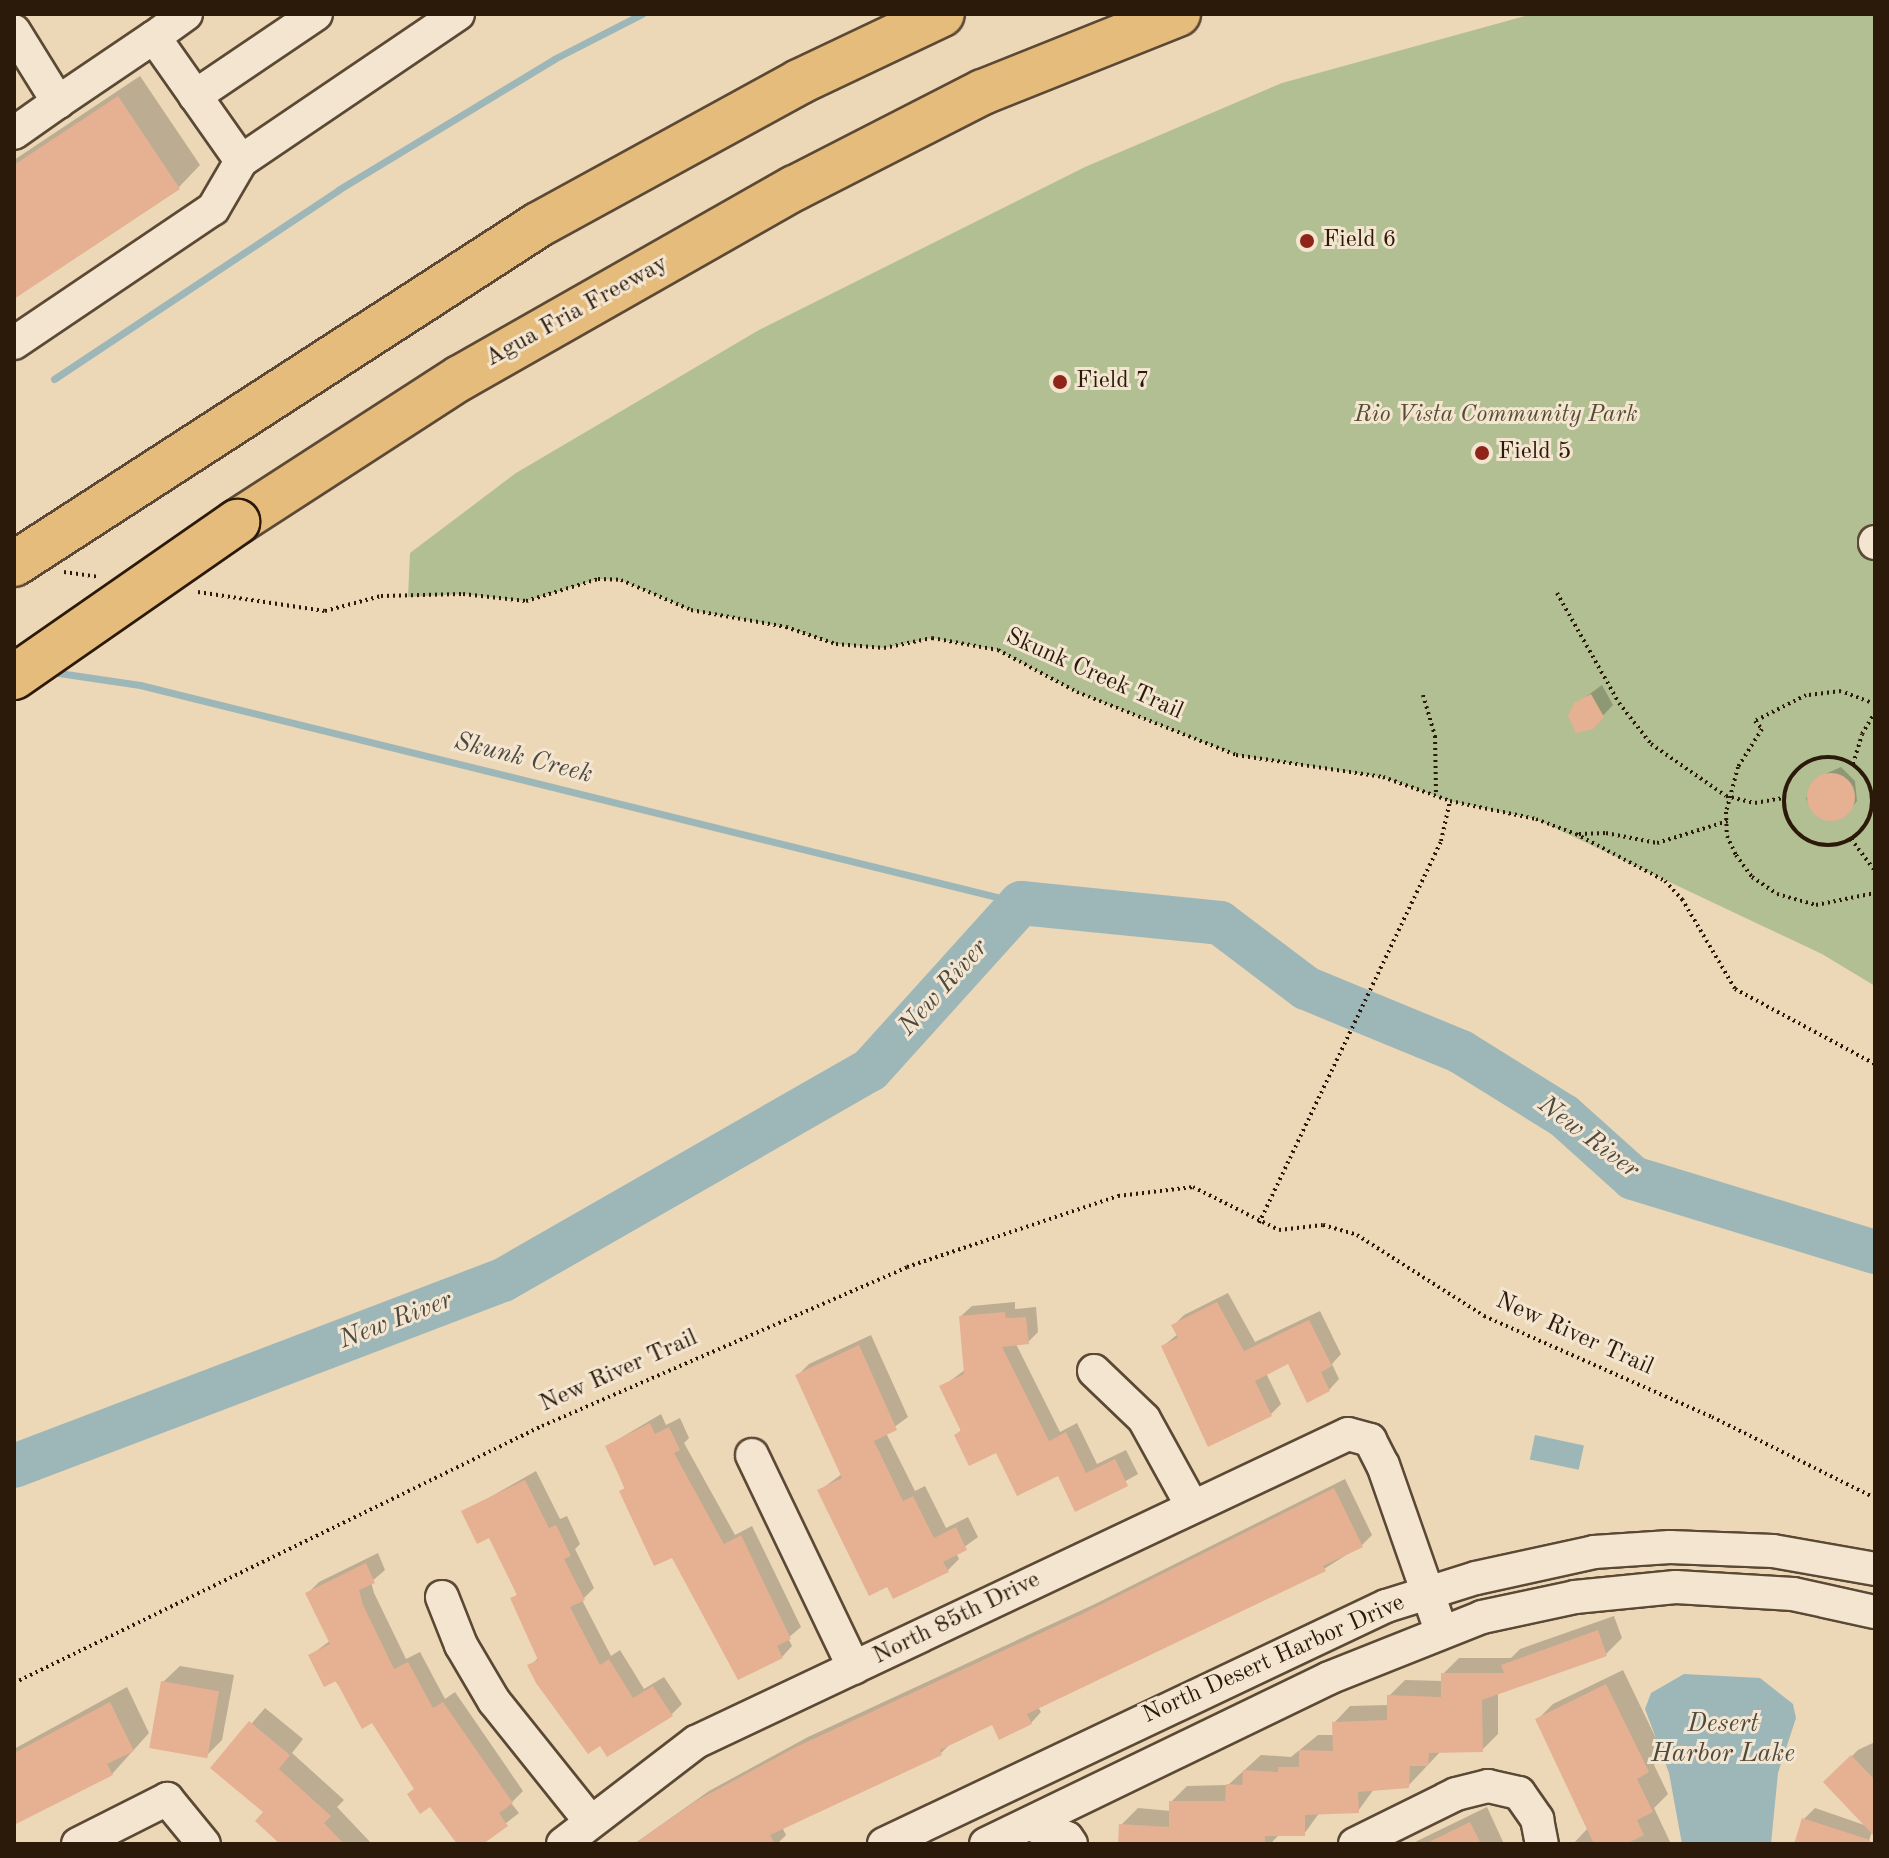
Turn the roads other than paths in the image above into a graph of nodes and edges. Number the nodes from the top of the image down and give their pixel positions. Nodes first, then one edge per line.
1 (186, 14) edge
2 (316, 14) edge
3 (458, 14) edge
4 (942, 14) edge
5 (1178, 14) edge
6 (14, 31) edge
7 (154, 37) junction
8 (195, 96) junction
9 (58, 102) junction
10 (14, 133) edge
11 (241, 161) junction
12 (14, 343) edge
13 (14, 564) edge
14 (14, 677) edge
15 (1094, 1371) dead end
16 (752, 1455) dead end
17 (1192, 1506) junction
18 (1875, 1569) edge
19 (1428, 1592) junction
20 (442, 1597) dead end
21 (1875, 1612) edge
22 (1441, 1631) junction
23 (854, 1668) junction
24 (1009, 1784) junction
25 (590, 1821) junction
26 (1025, 1834) edge
27 (78, 1844) edge
28 (204, 1844) edge
29 (563, 1844) edge
30 (884, 1844) edge
31 (986, 1844) edge
32 (1071, 1844) edge
33 (1355, 1844) edge
34 (1542, 1844) edge

1 - 7 street
2 - 8 street
3 - 11 street
4 - 13 highway
5 - 14 highway, Agua Fria Freeway, bridge
6 - 9 street
7 - 8 street
7 - 9 street
8 - 11 street
9 - 10 street
11 - 12 street
15 - 17 street
16 - 23 street
17 - 19 street, North 85th Drive
17 - 23 street, North 85th Drive
18 - 19 street, North Desert Harbor Drive
19 - 22 street
19 - 24 street, North Desert Harbor Drive
20 - 25 street
21 - 22 street, North Desert Harbor Drive
22 - 26 street, North Desert Harbor Drive
23 - 25 street, North 85th Drive
24 - 26 street
24 - 30 street, North Desert Harbor Drive
25 - 29 street, North 85th Drive
26 - 31 street, North Desert Harbor Drive
26 - 32 street
27 - 28 street
33 - 34 street

